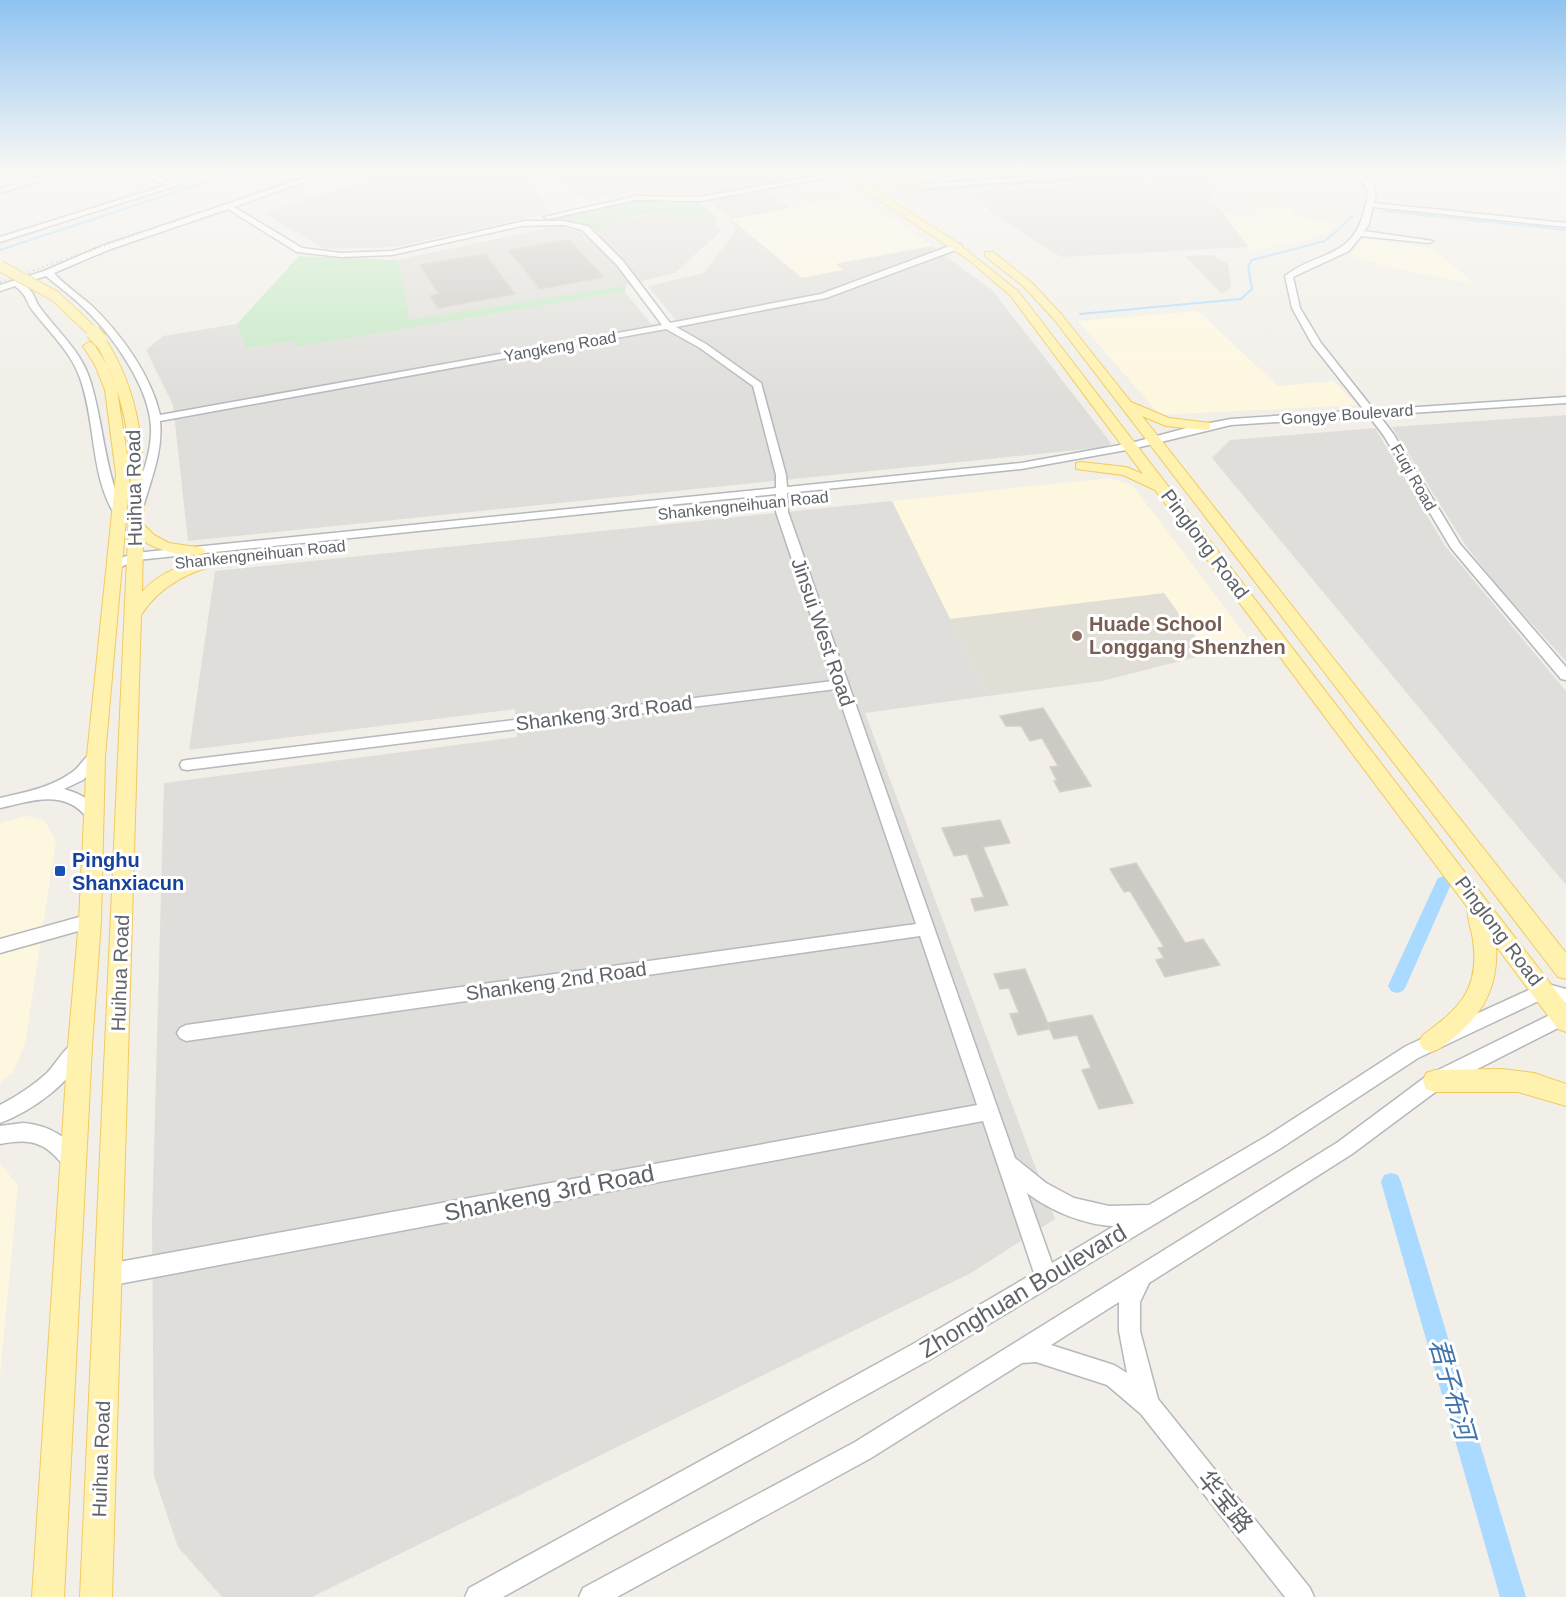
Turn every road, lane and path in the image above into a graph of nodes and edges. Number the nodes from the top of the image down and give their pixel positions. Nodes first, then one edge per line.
1 (958, 246) edge
2 (109, 247) edge
3 (294, 247) edge
4 (420, 247) edge
5 (604, 247) edge
6 (957, 247) edge
7 (978, 247) edge
8 (1348, 247) edge
9 (0, 266) edge
10 (50, 272) junction
11 (0, 273) edge
12 (17, 283) junction
13 (0, 288) edge
14 (668, 327) junction
15 (94, 341) junction
16 (1122, 399) junction
17 (1566, 400) edge
18 (1566, 405) edge
19 (1373, 415) junction
20 (155, 419) junction
21 (1205, 426) junction
22 (1157, 444) junction
23 (1135, 451) junction
24 (1081, 466) junction
25 (1166, 493) junction
26 (781, 496) junction
27 (119, 513) junction
28 (137, 518) junction
29 (198, 551) junction
30 (223, 558) junction
31 (128, 563) junction
32 (134, 613) junction
33 (1566, 676) edge
34 (841, 684) junction
35 (96, 756) junction
36 (187, 765) dead end
37 (39, 795) junction
38 (0, 803) edge
39 (93, 815) junction
40 (1461, 882) junction
41 (90, 921) junction
42 (926, 929) junction
43 (0, 946) edge
44 (1566, 970) edge
45 (1544, 990) junction
46 (1566, 996) edge
47 (1565, 1018) edge
48 (186, 1033) dead end
49 (1431, 1042) junction
50 (80, 1046) junction
51 (1435, 1081) junction
52 (1566, 1095) edge
53 (989, 1111) junction
54 (0, 1114) edge
55 (0, 1135) edge
56 (73, 1161) junction
57 (1007, 1163) junction
58 (1156, 1212) junction
59 (108, 1275) junction
60 (1141, 1276) junction
61 (1046, 1277) junction
62 (1019, 1352) junction
63 (1149, 1406) junction
64 (48, 1597) edge
65 (96, 1597) edge
66 (478, 1597) edge
67 (592, 1597) edge
68 (1301, 1597) edge

1 - 23 main road, Pinglong Road
2 - 10 street
3 - 4 street
5 - 14 street, Jinsui West Road
6 - 14 street, Yangkeng Road
7 - 16 main road, Pinglong Road
8 - 19 street, Fuqi Road
9 - 15 main road, Huihua Road, bridge
10 - 12 street
10 - 20 street
11 - 15 main road, Huihua Road
12 - 13 street
12 - 27 street
14 - 20 street, Yangkeng Road
14 - 26 street, Jinsui West Road
15 - 27 main road, Huihua Road
15 - 28 main road, Huihua Road
16 - 21 main road
16 - 22 main road, Pinglong Road
17 - 19 street, Gongye Boulevard
18 - 19 street, Gongye Boulevard
19 - 21 street, Gongye Boulevard
19 - 22 street, Gongye Boulevard
19 - 33 street, Fuqi Road
20 - 28 street
21 - 22 street, Gongye Boulevard
22 - 23 street, Gongye Boulevard
22 - 44 main road, Pinglong Road
23 - 24 street, Shankengneihuan Road
23 - 25 main road, Pinglong Road
23 - 26 street, Shankengneihuan Road
24 - 25 main road
24 - 26 street, Shankengneihuan Road
25 - 40 main road, Pinglong Road
26 - 29 street, Shankengneihuan Road
26 - 30 street, Shankengneihuan Road
26 - 34 street, Jinsui West Road
27 - 31 main road, Huihua Road
28 - 29 main road
28 - 31 main road, Huihua Road
29 - 31 street, Shankengneihuan Road
30 - 31 street, Shankengneihuan Road
30 - 32 main road
31 - 32 main road, Huihua Road
31 - 35 main road, Huihua Road
32 - 59 main road, Huihua Road
34 - 36 street, Shankeng 3rd Road
34 - 42 street, Jinsui West Road
35 - 37 street
35 - 39 main road, Huihua Road
37 - 38 street
37 - 39 street
39 - 41 main road, Huihua Road
40 - 45 main road, Pinglong Road
40 - 49 main road
41 - 43 street
41 - 50 main road, Huihua Road
42 - 48 street, Shankeng 2nd Road
42 - 53 street, Jinsui West Road
45 - 46 street
45 - 47 main road, Pinglong Road
45 - 49 street, Zhonghuan Boulevard
47 - 51 street
49 - 58 street, Zhonghuan Boulevard
50 - 54 street
50 - 56 main road, Huihua Road
51 - 52 main road
51 - 60 street
53 - 57 street, Jinsui West Road
53 - 59 street, Shankeng 3rd Road
55 - 56 street
56 - 64 main road, Huihua Road
57 - 58 street
57 - 61 street, Jinsui West Road
58 - 61 street, Zhonghuan Boulevard
59 - 65 main road, Huihua Road
60 - 62 street
60 - 63 street
61 - 66 street, Zhonghuan Boulevard
62 - 63 street
62 - 67 street
63 - 68 street, 华宝路

